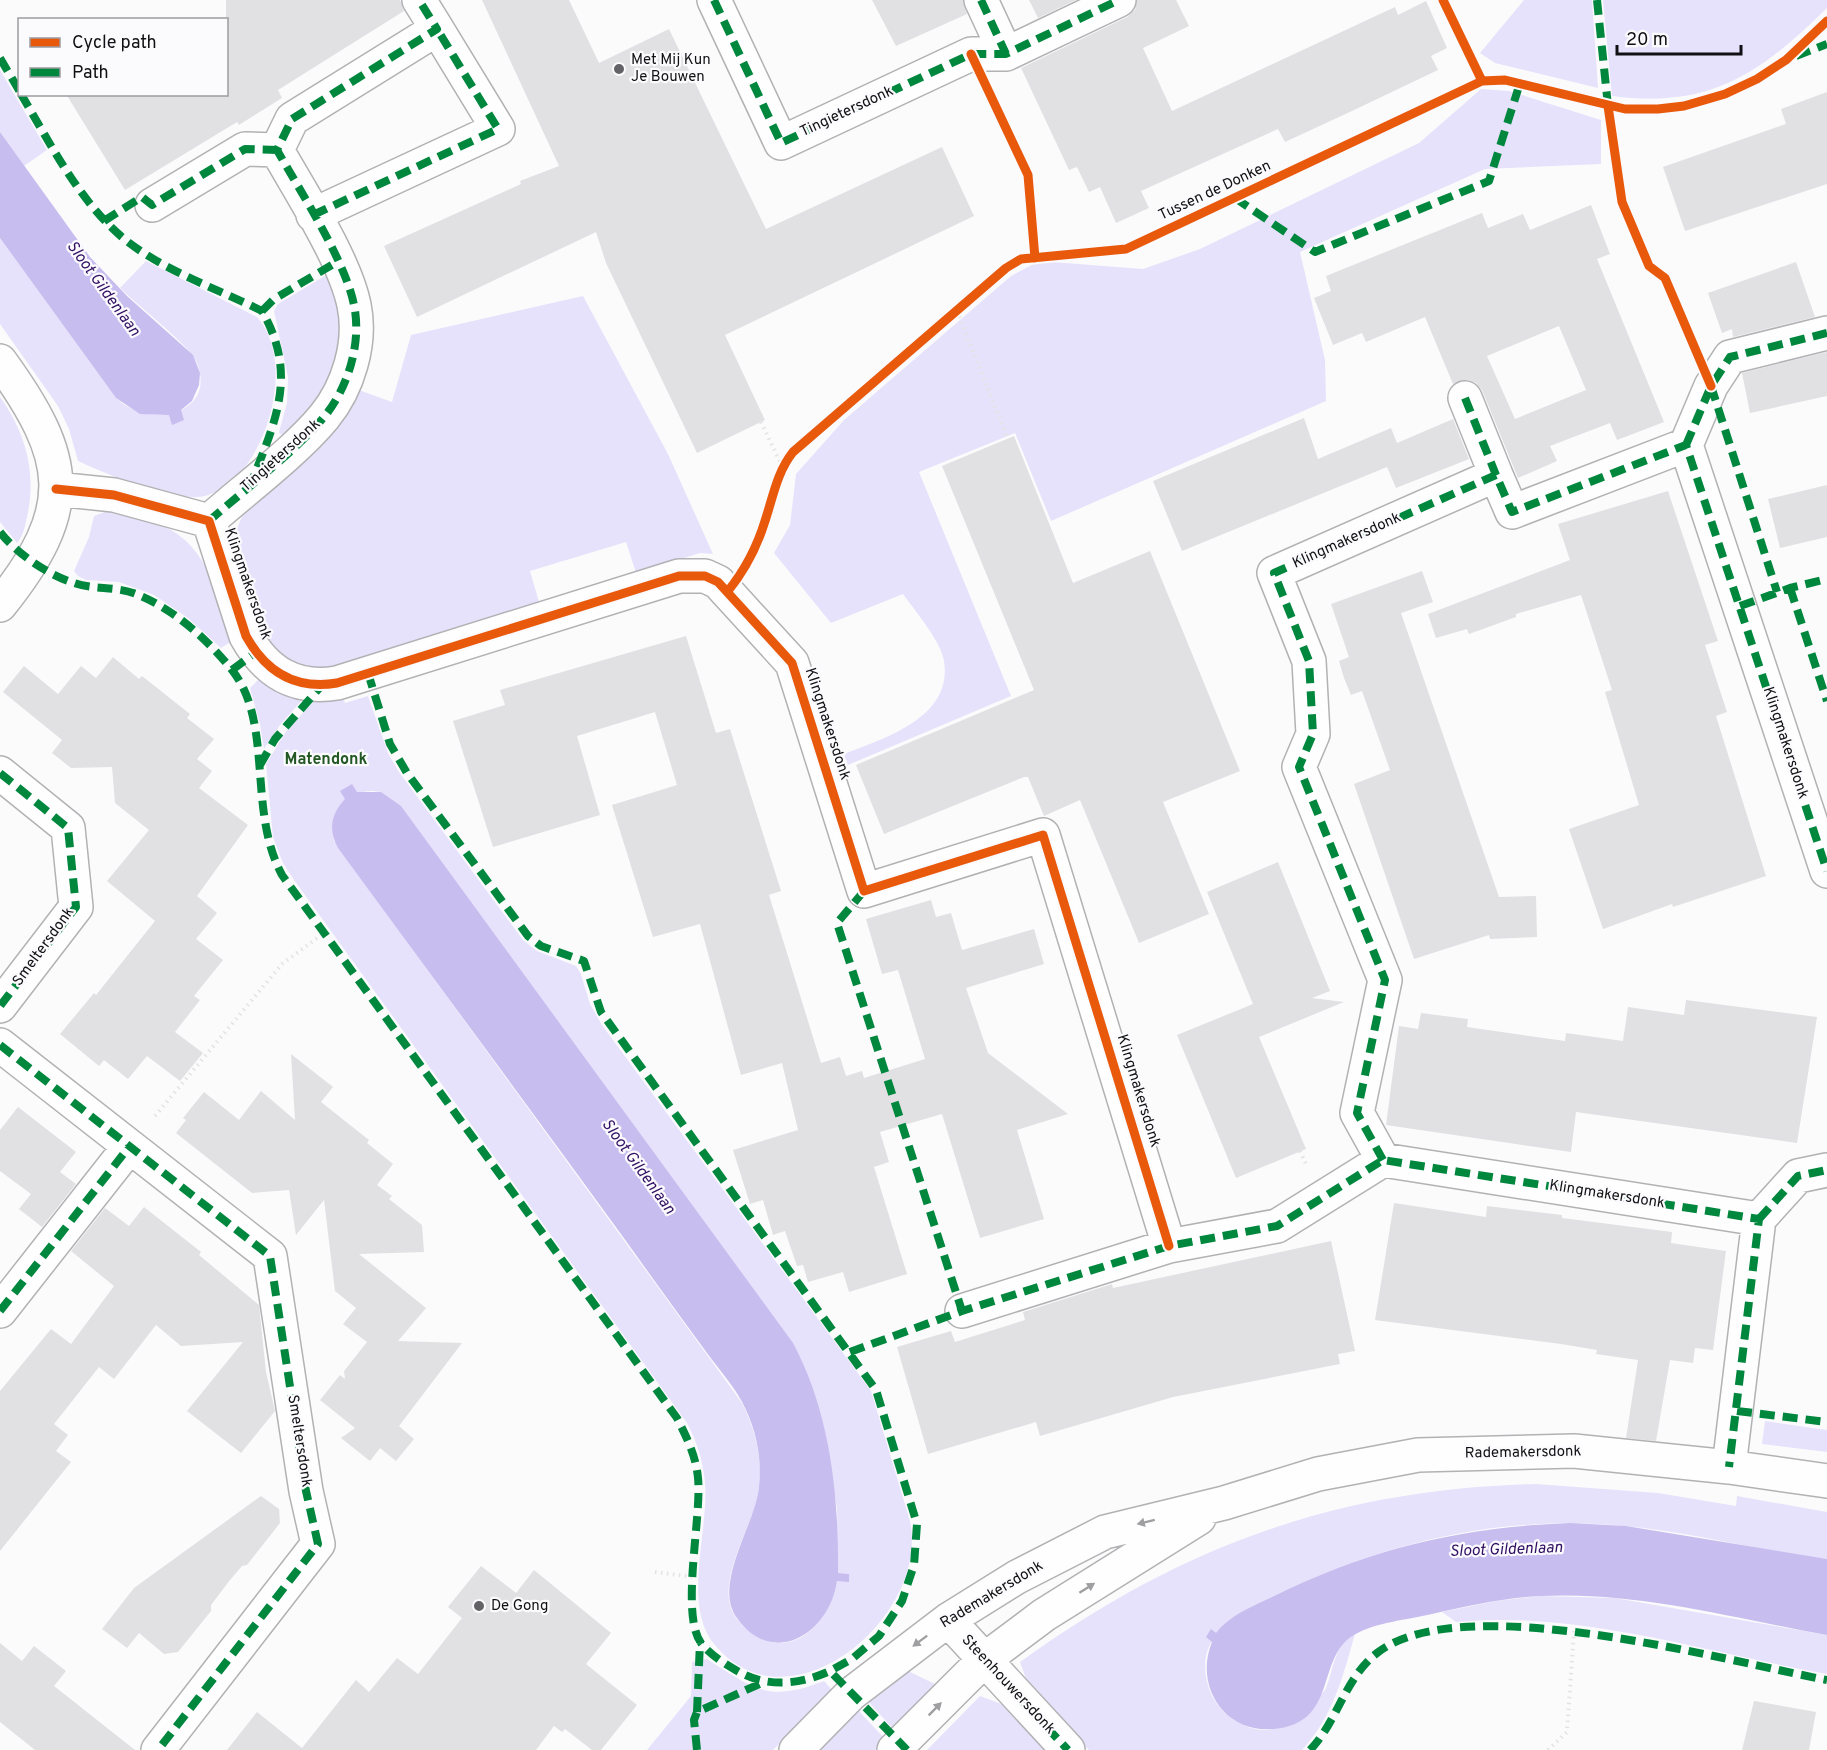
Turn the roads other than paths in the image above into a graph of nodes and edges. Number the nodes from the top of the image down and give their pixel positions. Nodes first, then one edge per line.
1 (419, 0) edge
2 (714, 0) edge
3 (981, 0) edge
4 (1119, 0) edge
5 (437, 29) junction
6 (1006, 54) junction
7 (277, 150) junction
8 (152, 205) dead end
9 (313, 215) junction
10 (1827, 333) edge
11 (0, 361) edge
12 (1465, 398) dead end
13 (1686, 445) junction
14 (1496, 476) junction
15 (56, 489) junction
16 (209, 521) junction
17 (0, 605) edge
18 (0, 773) edge
19 (1822, 835) edge
20 (1827, 871) edge
21 (0, 1006) edge
22 (0, 1045) edge
23 (129, 1147) junction
24 (1383, 1160) junction
25 (1827, 1170) edge
26 (1759, 1219) junction
27 (1169, 1246) junction
28 (0, 1311) edge
29 (962, 1311) dead end
30 (1729, 1467) junction
31 (1827, 1481) edge
32 (1224, 1503) junction
33 (948, 1620) junction
34 (984, 1660) junction
35 (158, 1750) edge
36 (796, 1750) edge
37 (894, 1750) edge
38 (1068, 1750) edge

1 - 5 street
2 - 6 street, Tingietersdonk
3 - 6 street
4 - 6 street
5 - 7 street
5 - 9 street
7 - 8 street
7 - 9 street, Tingietersdonk
9 - 16 street, Tingietersdonk
10 - 13 street
11 - 15 street
12 - 14 street
13 - 14 street
13 - 19 street, Klingmakersdonk
14 - 24 street, Klingmakersdonk
15 - 16 street, Klingmakersdonk
15 - 17 street
16 - 27 street, Klingmakersdonk
18 - 21 street, Smeltersdonk
19 - 20 street, Klingmakersdonk
22 - 23 street, Smeltersdonk
23 - 28 street
23 - 35 street, Smeltersdonk
24 - 26 street, Klingmakersdonk
24 - 27 street
25 - 26 street
26 - 30 street
27 - 29 street
30 - 31 street, Rademakersdonk
30 - 32 street, Rademakersdonk
32 -> 33 street, Rademakersdonk
34 -> 32 street, Rademakersdonk
33 - 34 street, Steenhouwersdonk
33 -> 36 street, Rademakersdonk
37 -> 34 street, Rademakersdonk
34 - 38 street, Steenhouwersdonk

